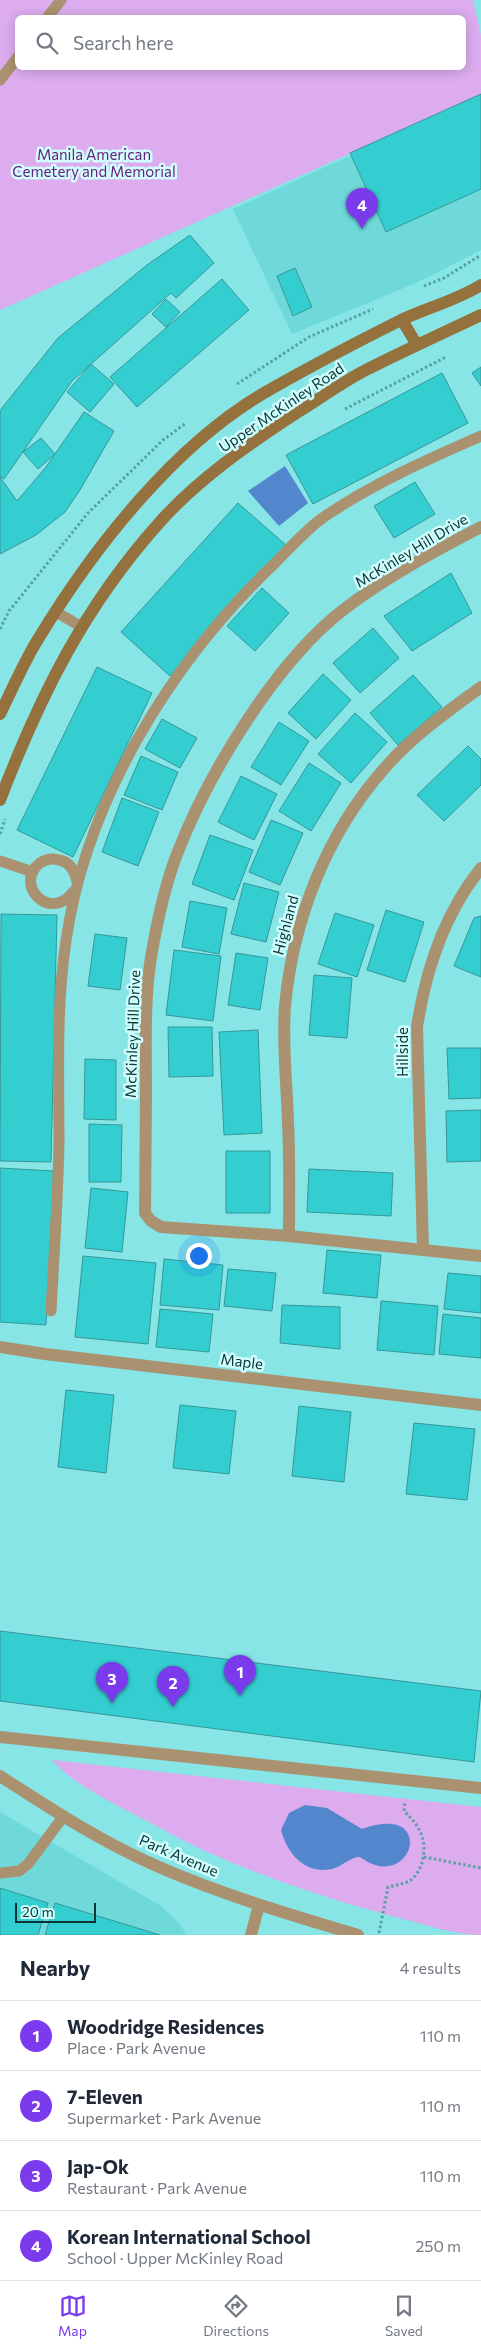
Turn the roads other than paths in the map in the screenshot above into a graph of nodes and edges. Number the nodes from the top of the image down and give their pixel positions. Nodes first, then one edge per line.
1 (61, 0) edge
2 (49, 15) edge
3 (15, 61) edge
4 (0, 80) edge
5 (481, 285) edge
6 (481, 315) edge
7 (402, 320) junction
8 (416, 345) junction
9 (481, 436) edge
10 (481, 528) edge
11 (56, 612) junction
12 (82, 627) junction
13 (481, 687) edge
14 (0, 714) edge
15 (0, 800) edge
16 (0, 861) edge
17 (0, 866) edge
18 (481, 868) edge
19 (32, 874) junction
20 (76, 887) junction
21 (289, 1236) junction
22 (423, 1250) junction
23 (481, 1256) edge
24 (51, 1311) dead end
25 (0, 1347) edge
26 (481, 1406) edge
27 (0, 1737) edge
28 (0, 1776) edge
29 (481, 1788) edge
30 (63, 1817) junction
31 (0, 1873) edge
32 (260, 1905) junction
33 (251, 1935) edge
34 (358, 1935) edge

1 - 2 lane
3 - 4 lane
5 - 7 main road, Upper McKinley Road
6 - 8 main road, Upper McKinley Road
7 - 8 main road
7 - 11 main road, Upper McKinley Road
8 - 12 main road, Upper McKinley Road
9 - 20 lane
10 - 21 street, McKinley Hill Drive
11 - 12 lane
11 - 14 main road, Upper McKinley Road
12 - 15 main road, Upper McKinley Road
13 - 21 street, Highland
16 - 19 lane
17 - 19 lane
18 - 22 street, Hillside
19 - 20 lane
19 - 20 lane
20 - 24 lane
21 - 22 street, McKinley Hill Drive
22 - 23 street, McKinley Hill Drive
25 - 26 street, Maple
27 - 29 street
28 - 30 street, Park Avenue
30 - 31 lane
30 - 32 street, Park Avenue
32 - 33 street
32 - 34 street, Park Avenue

